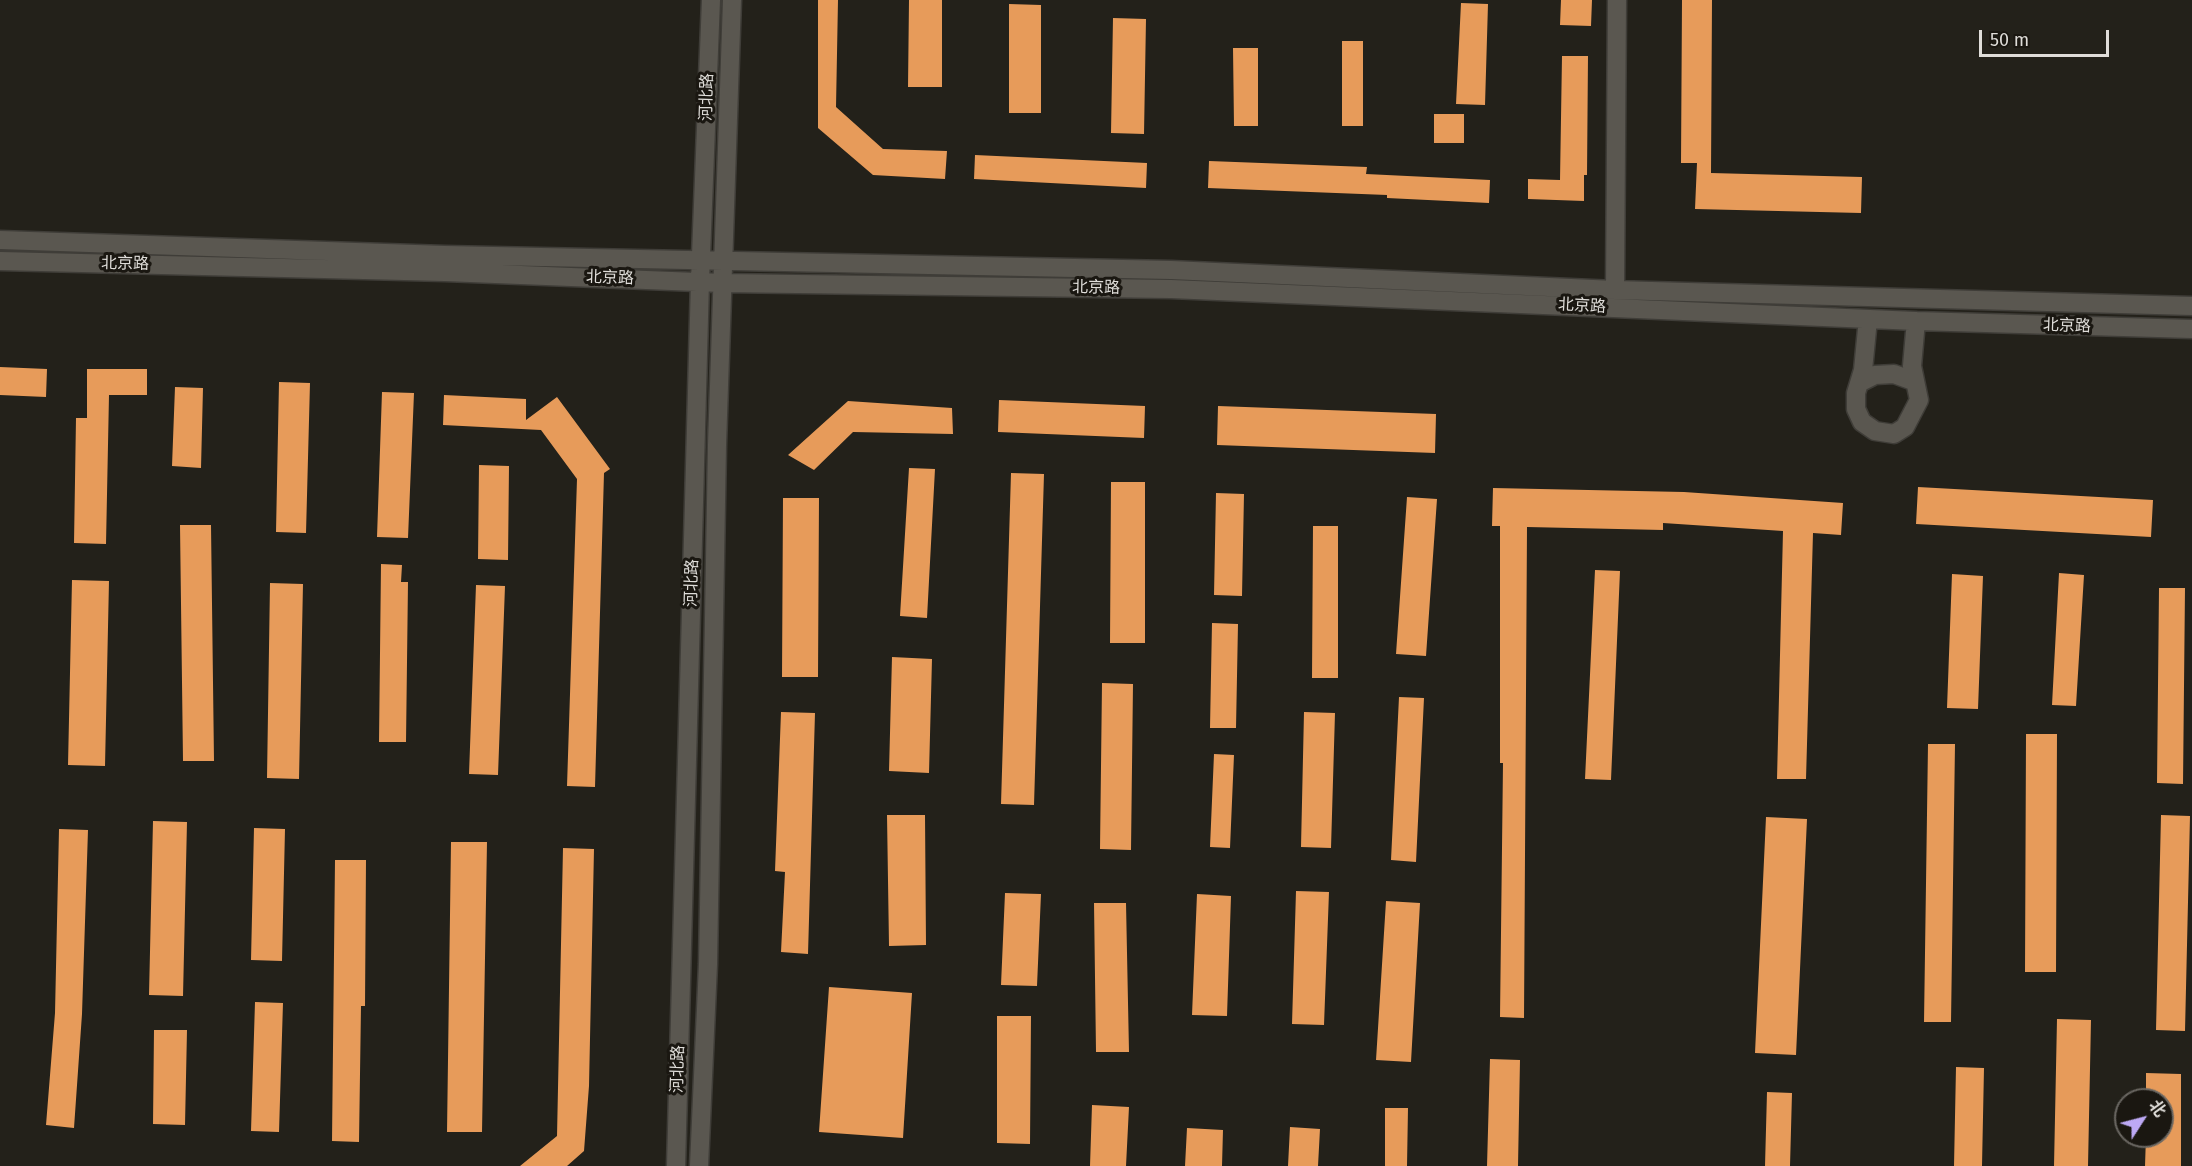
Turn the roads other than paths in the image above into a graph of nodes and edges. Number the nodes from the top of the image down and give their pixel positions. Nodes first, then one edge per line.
1 (711, 0) edge
2 (732, 0) edge
3 (1617, 0) edge
4 (0, 240) edge
5 (701, 260) junction
6 (0, 261) edge
7 (723, 261) junction
8 (700, 281) junction
9 (722, 283) junction
10 (1614, 290) junction
11 (2192, 306) edge
12 (1868, 319) junction
13 (1916, 321) junction
14 (2192, 329) edge
15 (1913, 381) junction
16 (1859, 383) junction
17 (676, 1166) edge
18 (699, 1166) edge

1 - 5 street, 河北路
2 - 7 street, 河北路
3 - 10 street
4 - 5 street, 北京路
5 - 7 street, 北京路
5 - 8 street, 河北路
6 - 8 street, 北京路
7 - 9 street, 河北路
7 - 10 street, 北京路
8 - 9 street, 北京路
8 - 17 street, 河北路
9 - 12 street, 北京路
9 - 18 street, 河北路
10 - 11 street, 北京路
12 - 13 street, 北京路
12 - 16 street
13 - 14 street, 北京路
13 - 15 street
15 - 16 street
15 - 16 street

